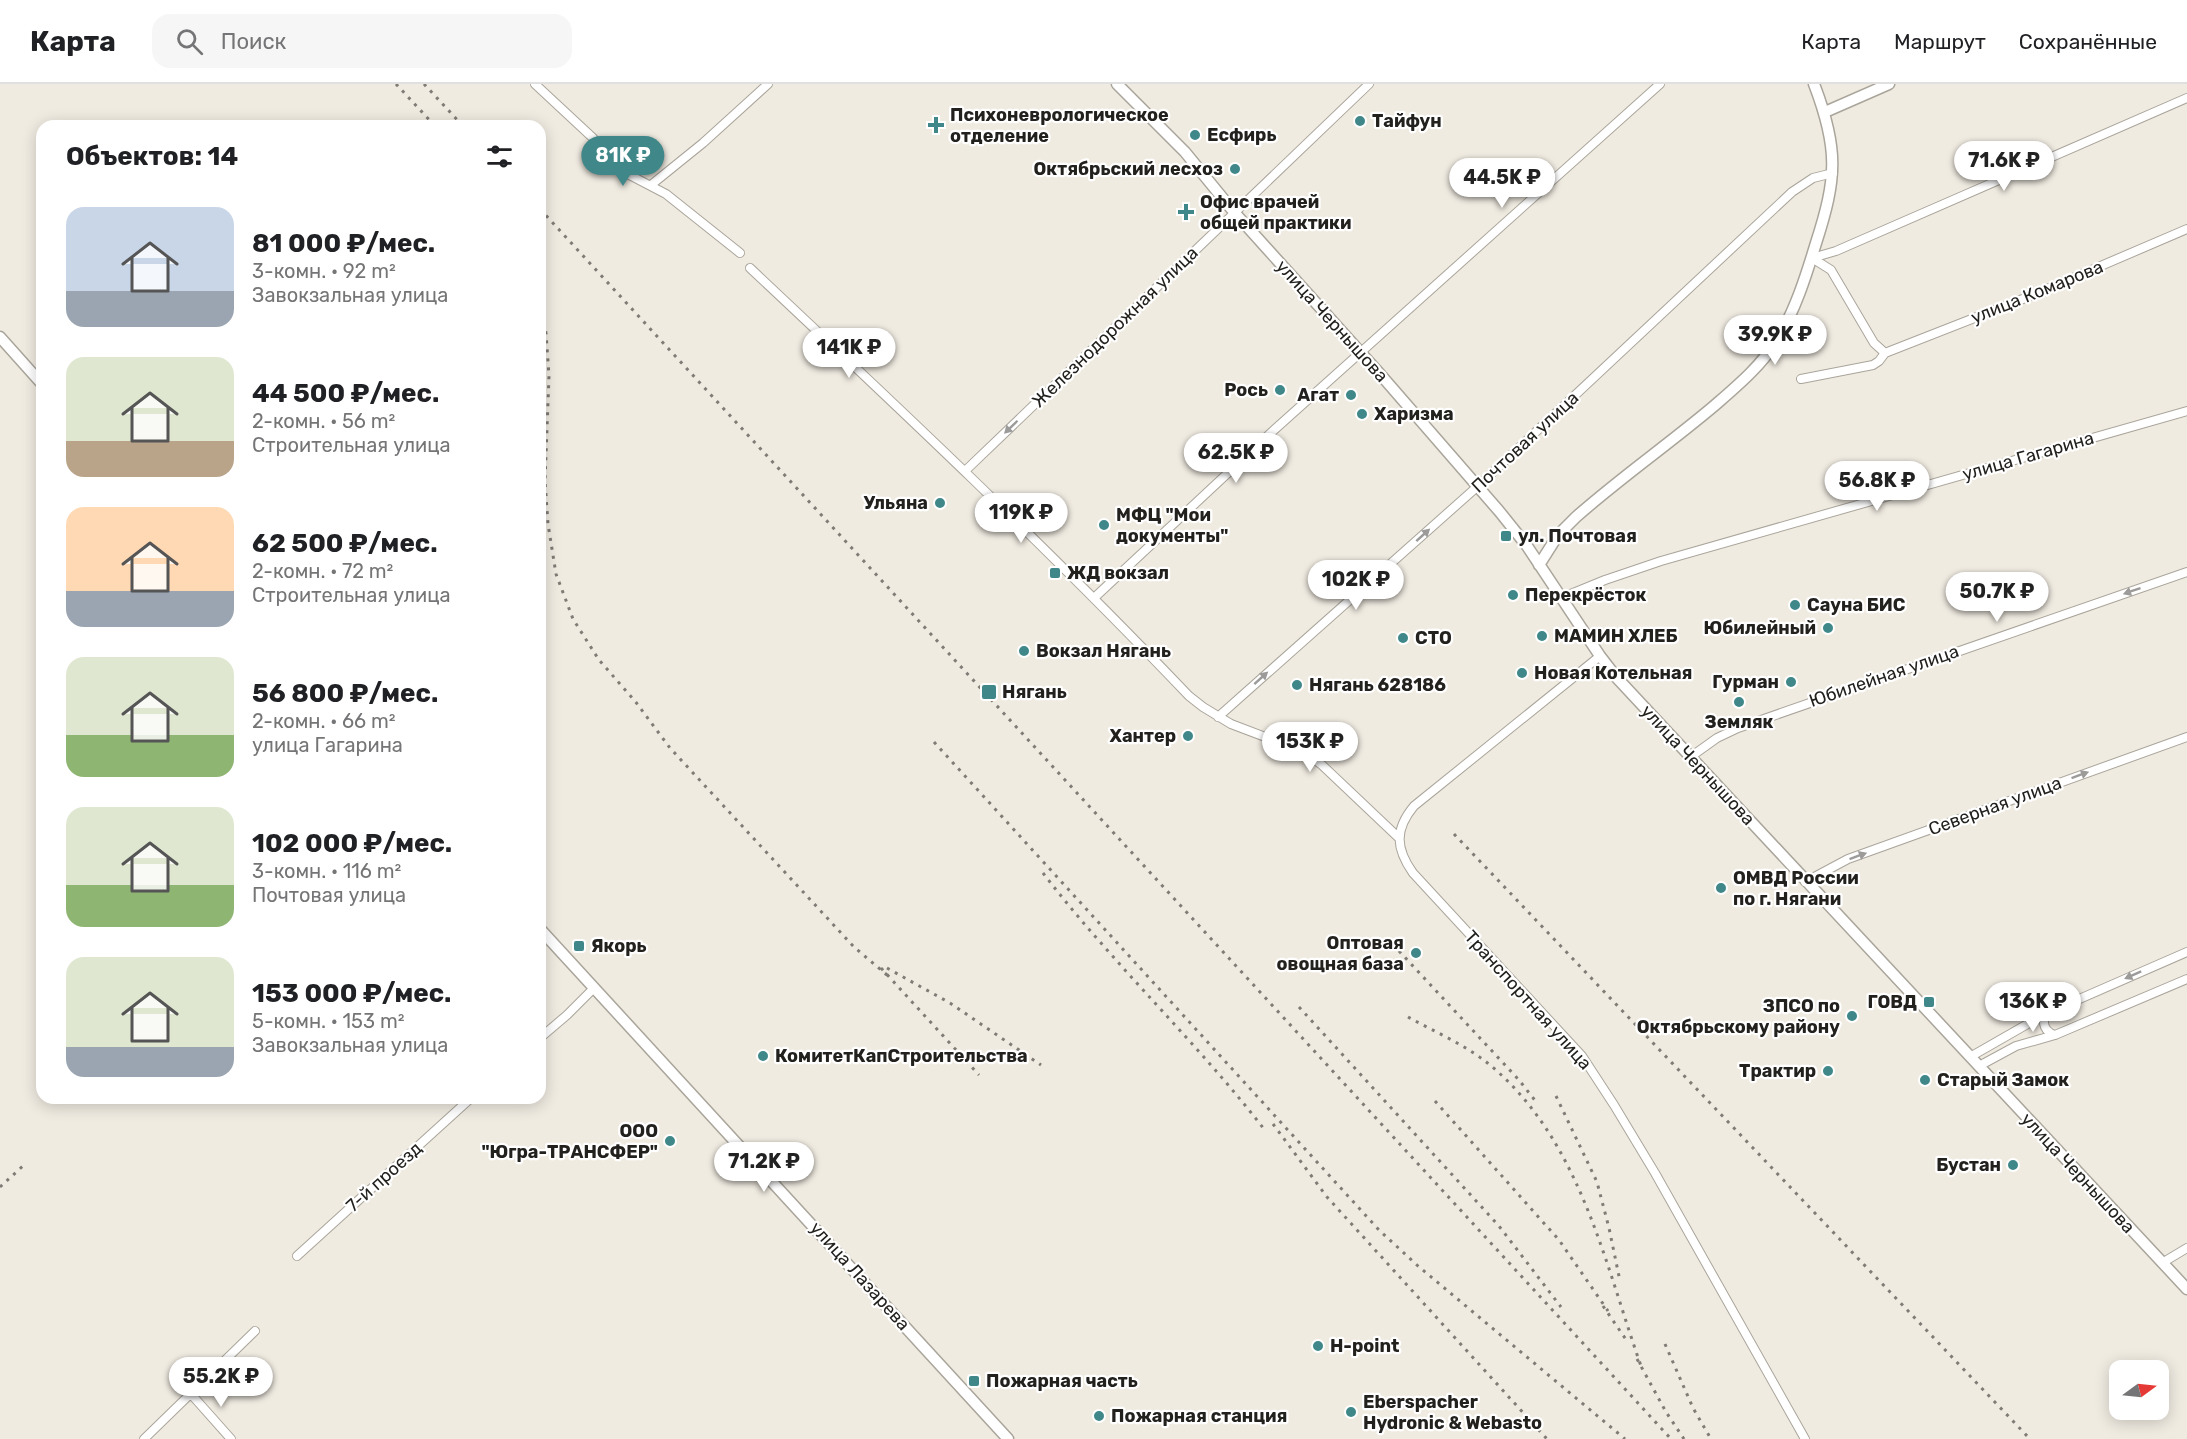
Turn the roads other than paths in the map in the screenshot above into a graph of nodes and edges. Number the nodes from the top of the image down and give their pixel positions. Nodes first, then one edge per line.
1 (535, 84) edge
2 (768, 84) edge
3 (1117, 84) edge
4 (1369, 84) edge
5 (1660, 84) edge
6 (1814, 84) edge
7 (1889, 84) edge
8 (2187, 98) edge
9 (1825, 112) junction
10 (1833, 173) junction
11 (651, 185) junction
12 (1234, 212) junction
13 (2187, 229) edge
14 (740, 253) dead end
15 (1812, 258) junction
16 (750, 268) dead end
17 (0, 337) edge
18 (1361, 353) junction
19 (1885, 353) junction
20 (36, 377) edge
21 (1801, 379) dead end
22 (2187, 411) edge
23 (965, 471) junction
24 (1478, 486) junction
25 (1539, 565) junction
26 (2187, 572) edge
27 (1094, 598) junction
28 (1561, 598) junction
29 (1599, 656) junction
30 (1218, 717) junction
31 (2187, 737) edge
32 (1689, 758) junction
33 (1399, 837) junction
34 (1805, 882) junction
35 (546, 936) edge
36 (2187, 952) edge
37 (2187, 979) edge
38 (594, 988) junction
39 (2045, 1014) junction
40 (546, 1033) edge
41 (2055, 1035) junction
42 (1970, 1057) junction
43 (1979, 1066) junction
44 (464, 1104) edge
45 (2187, 1248) edge
46 (297, 1257) dead end
47 (2162, 1263) junction
48 (2187, 1289) edge
49 (255, 1331) dead end
50 (191, 1394) junction
51 (144, 1439) edge
52 (231, 1439) edge
53 (1008, 1439) edge
54 (1805, 1439) edge

1 - 11 street
2 - 11 street
3 - 12 main road, улица Чернышова
4 - 12 street, Железнодорожная улица
5 - 18 street
6 - 9 main road
7 - 9 main road
8 - 15 street
9 - 10 main road
10 - 15 main road
10 - 24 street, Почтовая улица
11 - 14 street
12 - 18 main road, улица Чернышова
12 -> 23 street, Железнодорожная улица
13 - 19 street, улица Комарова
15 - 19 street
15 - 25 main road
16 - 23 street
17 - 20 main road
18 - 24 main road, улица Чернышова
18 - 27 street
19 - 21 street, улица Комарова
22 - 28 street, улица Гагарина
23 - 27 street
24 - 25 main road, улица Чернышова
30 -> 24 street, Почтовая улица
25 - 28 main road, улица Чернышова
26 -> 32 street, Юбилейная улица
27 - 30 street
28 - 29 main road, улица Чернышова
29 - 32 main road, улица Чернышова
29 - 33 street
30 - 33 street
34 -> 31 street, Северная улица
32 - 34 main road, улица Чернышова
33 - 54 street, Транспортная улица
34 - 42 main road, улица Чернышова
35 - 38 main road, улица Лазарева
36 -> 39 street
37 - 41 street
38 - 40 street
38 - 53 main road, улица Лазарева
39 - 41 street
39 - 42 street
41 - 43 street
42 - 43 main road, улица Чернышова
43 - 47 main road, улица Чернышова
44 - 46 street, 7-й проезд
45 - 47 street
47 - 48 main road, улица Чернышова
49 - 50 street
50 - 51 street
50 - 52 street

